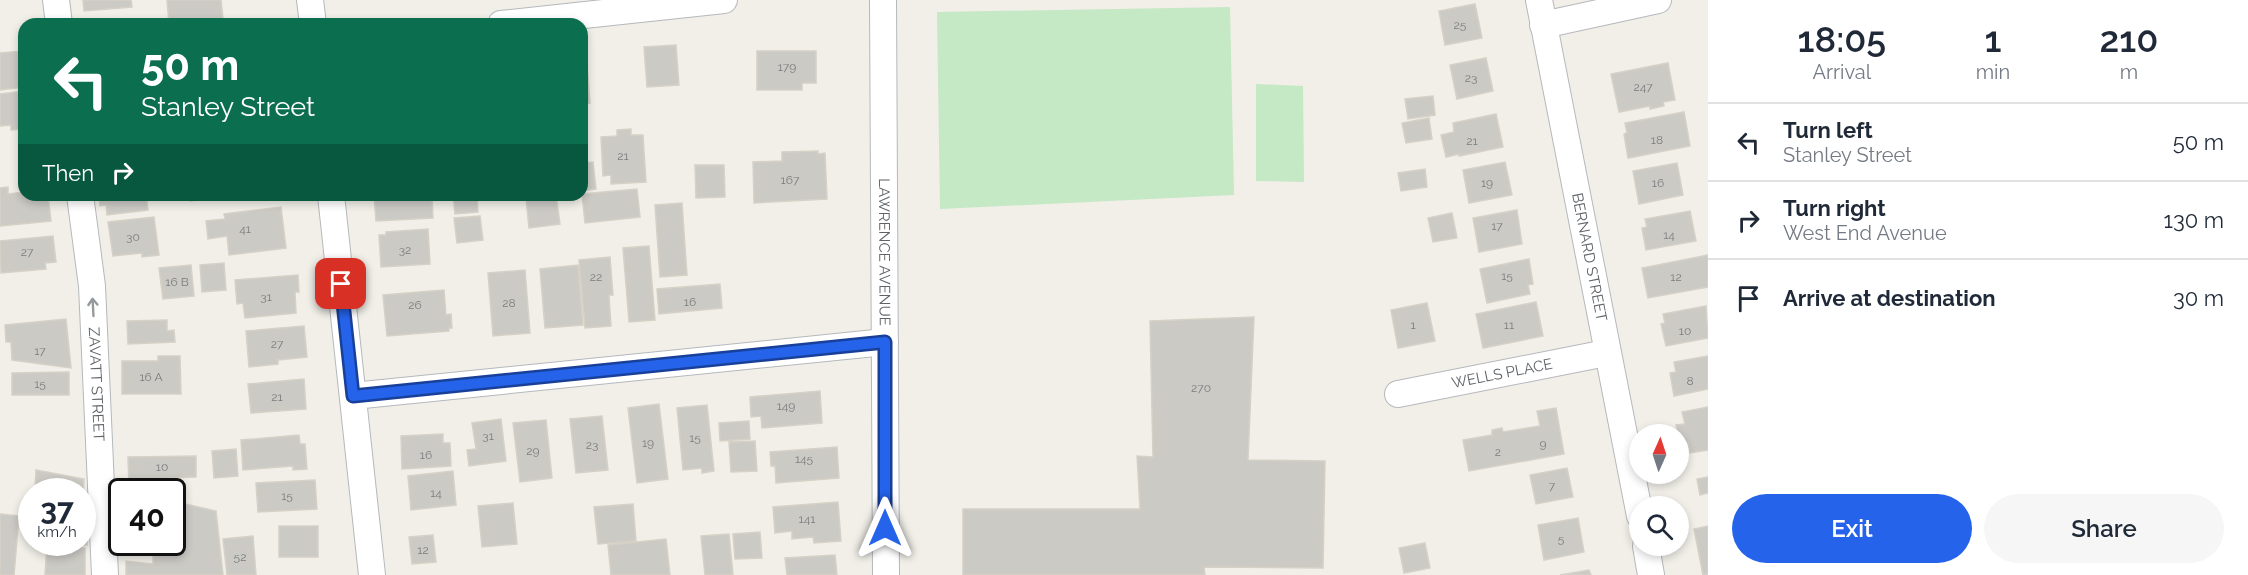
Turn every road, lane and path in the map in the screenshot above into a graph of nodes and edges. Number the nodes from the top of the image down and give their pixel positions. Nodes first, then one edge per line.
1 (56, 0) edge
2 (310, 0) edge
3 (724, 0) edge
4 (883, 0) edge
5 (1539, 0) edge
6 (1658, 0) edge
7 (58, 18) edge
8 (312, 18) edge
9 (557, 18) edge
10 (1543, 25) junction
11 (81, 201) edge
12 (333, 201) edge
13 (885, 342) junction
14 (1606, 353) junction
15 (1398, 394) dead end
16 (353, 396) junction
17 (1636, 496) edge
18 (1648, 556) edge
19 (105, 575) edge
20 (372, 575) edge
21 (886, 575) edge
22 (1651, 575) edge

1 - 7 street
2 - 8 street
3 - 9 street
4 - 13 street, LAWRENCE AVENUE
5 - 10 street, BERNARD STREET
6 - 10 street
10 - 14 street, BERNARD STREET
19 -> 11 street, ZAVATT STREET
12 - 16 street
13 - 16 street
13 - 21 street, LAWRENCE AVENUE
14 - 15 street, WELLS PLACE
14 - 17 street, BERNARD STREET
16 - 20 street
18 - 22 street

